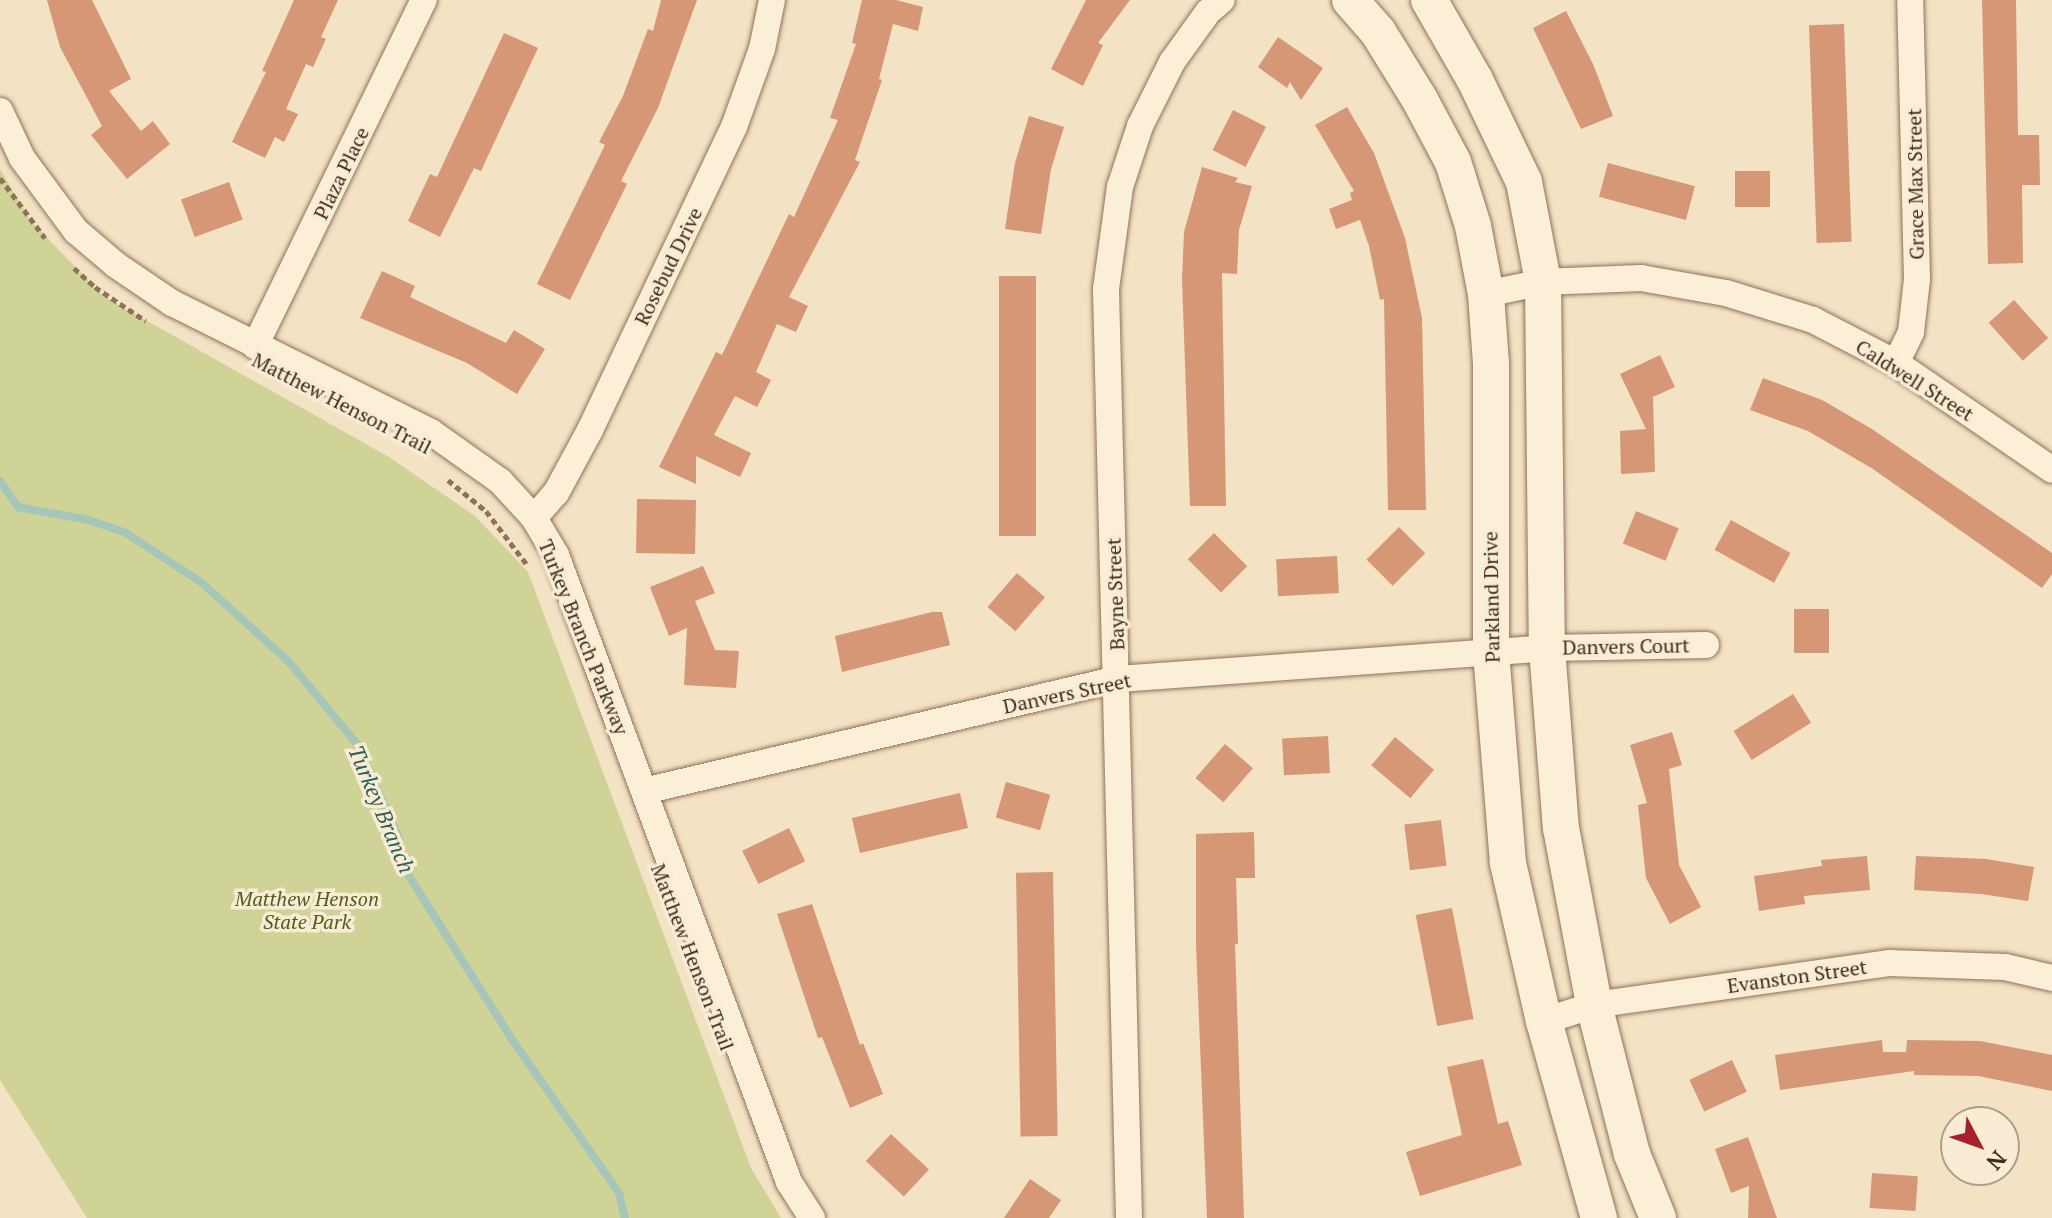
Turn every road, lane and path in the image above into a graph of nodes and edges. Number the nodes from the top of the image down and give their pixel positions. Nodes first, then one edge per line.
1 (424, 0) edge
2 (772, 0) edge
3 (1222, 0) edge
4 (1350, 0) edge
5 (1429, 0) edge
6 (1910, 0) edge
7 (0, 111) edge
8 (0, 178) edge
9 (48, 242) dead end
10 (66, 261) dead end
11 (1543, 282) junction
12 (1486, 294) junction
13 (160, 328) dead end
14 (255, 346) junction
15 (1896, 363) junction
16 (2052, 470) edge
17 (440, 474) dead end
18 (534, 518) junction
19 (536, 578) dead end
20 (1706, 645) dead end
21 (1547, 648) junction
22 (1491, 652) junction
23 (1118, 679) junction
24 (644, 791) junction
25 (2052, 978) edge
26 (1594, 1005) junction
27 (1544, 1021) junction
28 (812, 1218) edge
29 (1129, 1218) edge
30 (1599, 1218) edge
31 (1658, 1218) edge

1 - 14 street, Plaza Place
2 - 18 street, Rosebud Drive
3 - 23 street, Bayne Street
4 - 12 street, Parkland Drive
5 - 11 street
6 - 15 street, Grace Max Street
7 - 14 street, Turkey Branch Parkway
8 - 9 path
10 - 13 path
11 - 12 street, Caldwell Street
11 - 15 street, Caldwell Street
11 - 21 street
12 - 22 street, Parkland Drive
14 - 18 street, Turkey Branch Parkway
15 - 16 street, Caldwell Street
17 - 19 path, Matthew Henson Trail
18 - 24 street, Turkey Branch Parkway
20 - 21 street, Danvers Court
21 - 22 street, Danvers Street
21 - 26 street
22 - 23 street, Danvers Street
22 - 27 street, Parkland Drive
23 - 24 street, Danvers Street
23 - 29 street, Bayne Street
24 - 28 street, Turkey Branch Parkway
25 - 26 street, Evanston Street
26 - 27 street, Evanston Street
26 - 31 street
27 - 30 street, Parkland Drive

